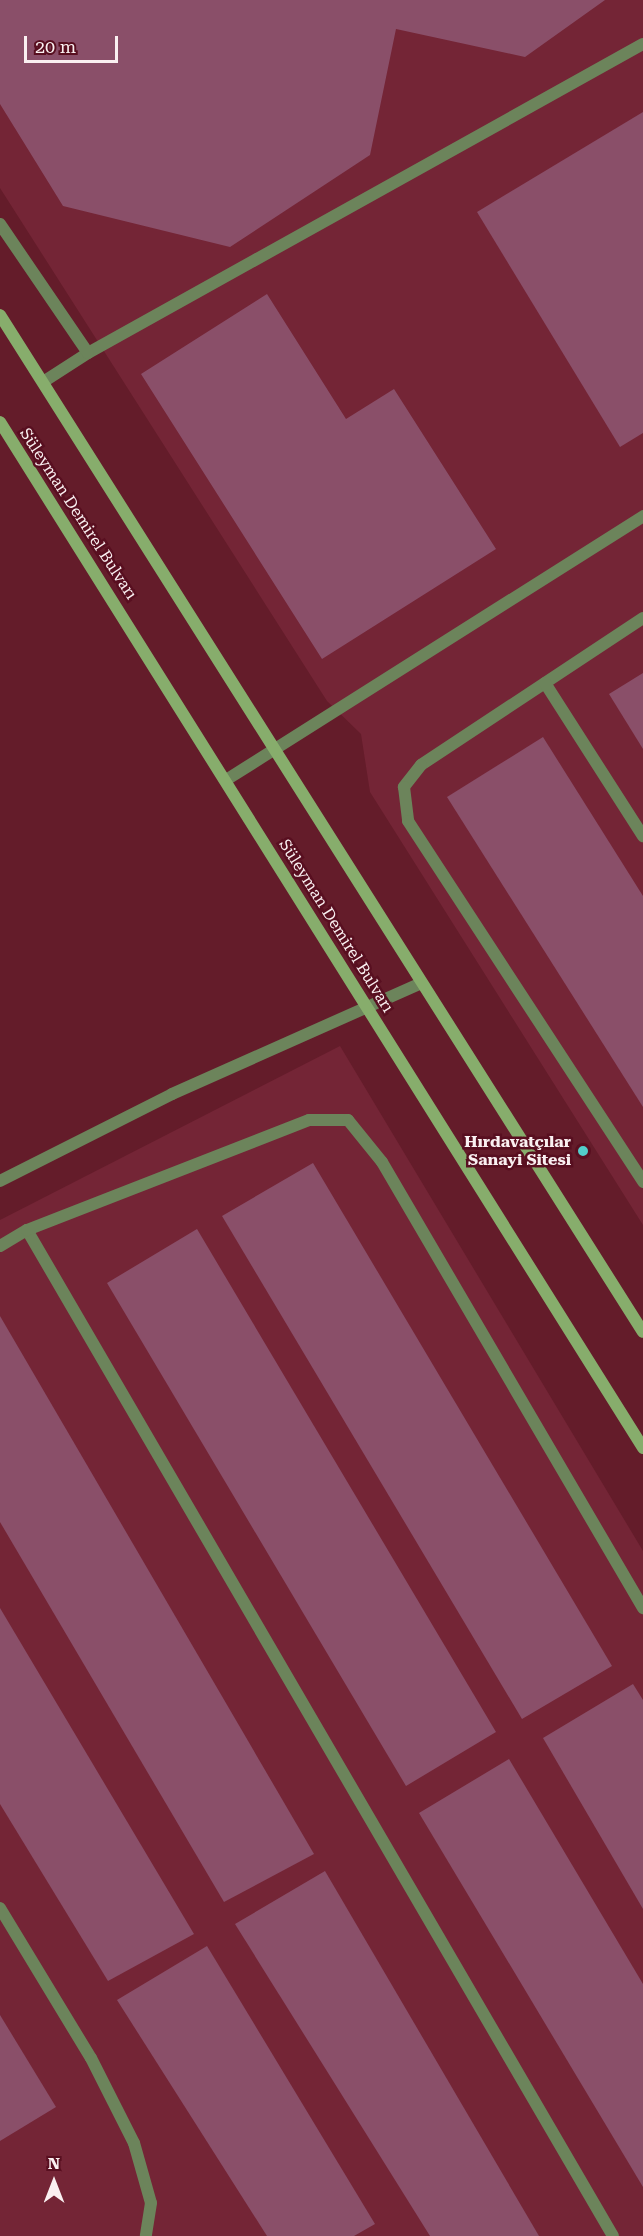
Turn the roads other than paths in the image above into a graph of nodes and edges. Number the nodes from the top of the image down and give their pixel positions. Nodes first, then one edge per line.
1 (643, 44) edge
2 (0, 224) edge
3 (0, 315) edge
4 (88, 353) junction
5 (43, 382) junction
6 (0, 422) edge
7 (643, 516) edge
8 (643, 618) edge
9 (545, 682) junction
10 (275, 750) junction
11 (226, 780) junction
12 (643, 837) edge
13 (420, 984) junction
14 (368, 1008) junction
15 (3, 1177) edge
16 (643, 1182) edge
17 (27, 1230) junction
18 (0, 1246) edge
19 (643, 1332) edge
20 (643, 1448) edge
21 (643, 1608) edge
22 (0, 1908) edge
23 (146, 2236) edge
24 (613, 2236) edge

1 - 4 street
2 - 4 street
3 - 5 main road
4 - 5 street
5 - 10 main road
6 - 11 main road, Süleyman Demirel Bulvarı
7 - 10 street
8 - 9 street
9 - 12 street
9 - 16 street
10 - 11 street
10 - 13 main road
11 - 14 main road, Süleyman Demirel Bulvarı
13 - 14 street
13 - 19 main road
14 - 15 street
14 - 20 main road, Süleyman Demirel Bulvarı
17 - 18 street
17 - 21 street
17 - 24 street
22 - 23 street

